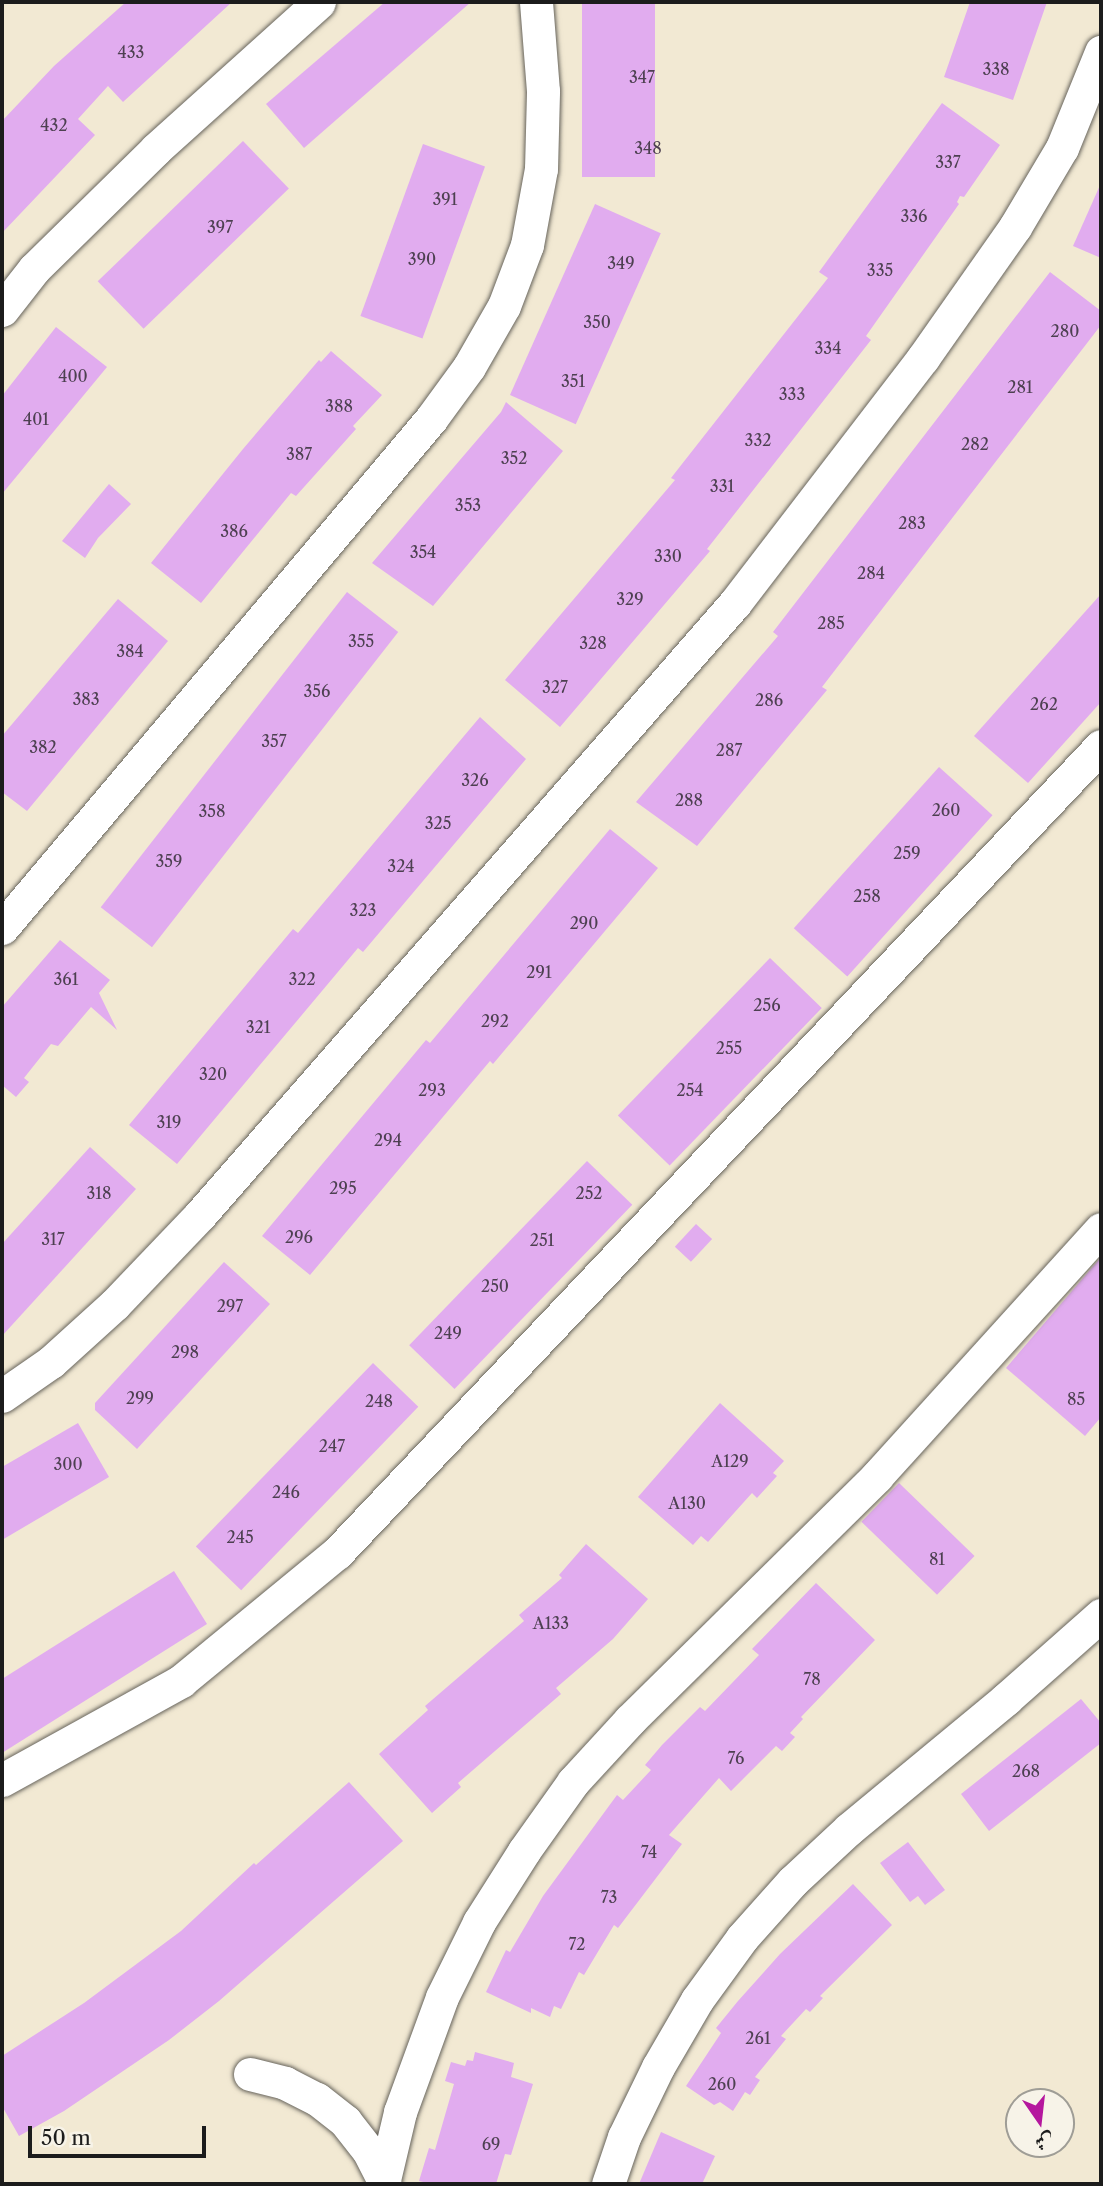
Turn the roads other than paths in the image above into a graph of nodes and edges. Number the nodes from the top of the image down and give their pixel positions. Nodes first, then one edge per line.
1 (318, 2) edge
2 (536, 2) edge
3 (1101, 52) edge
4 (2, 310) edge
5 (1101, 746) edge
6 (2, 928) edge
7 (1101, 1228) edge
8 (2, 1396) edge
9 (1101, 1615) edge
10 (2, 1780) edge
11 (250, 2074) dead end
12 (384, 2183) edge
13 (608, 2184) edge

1 - 4 street
2 - 6 street
3 - 8 street
5 - 10 street
7 - 12 street
9 - 13 street
11 - 12 street

